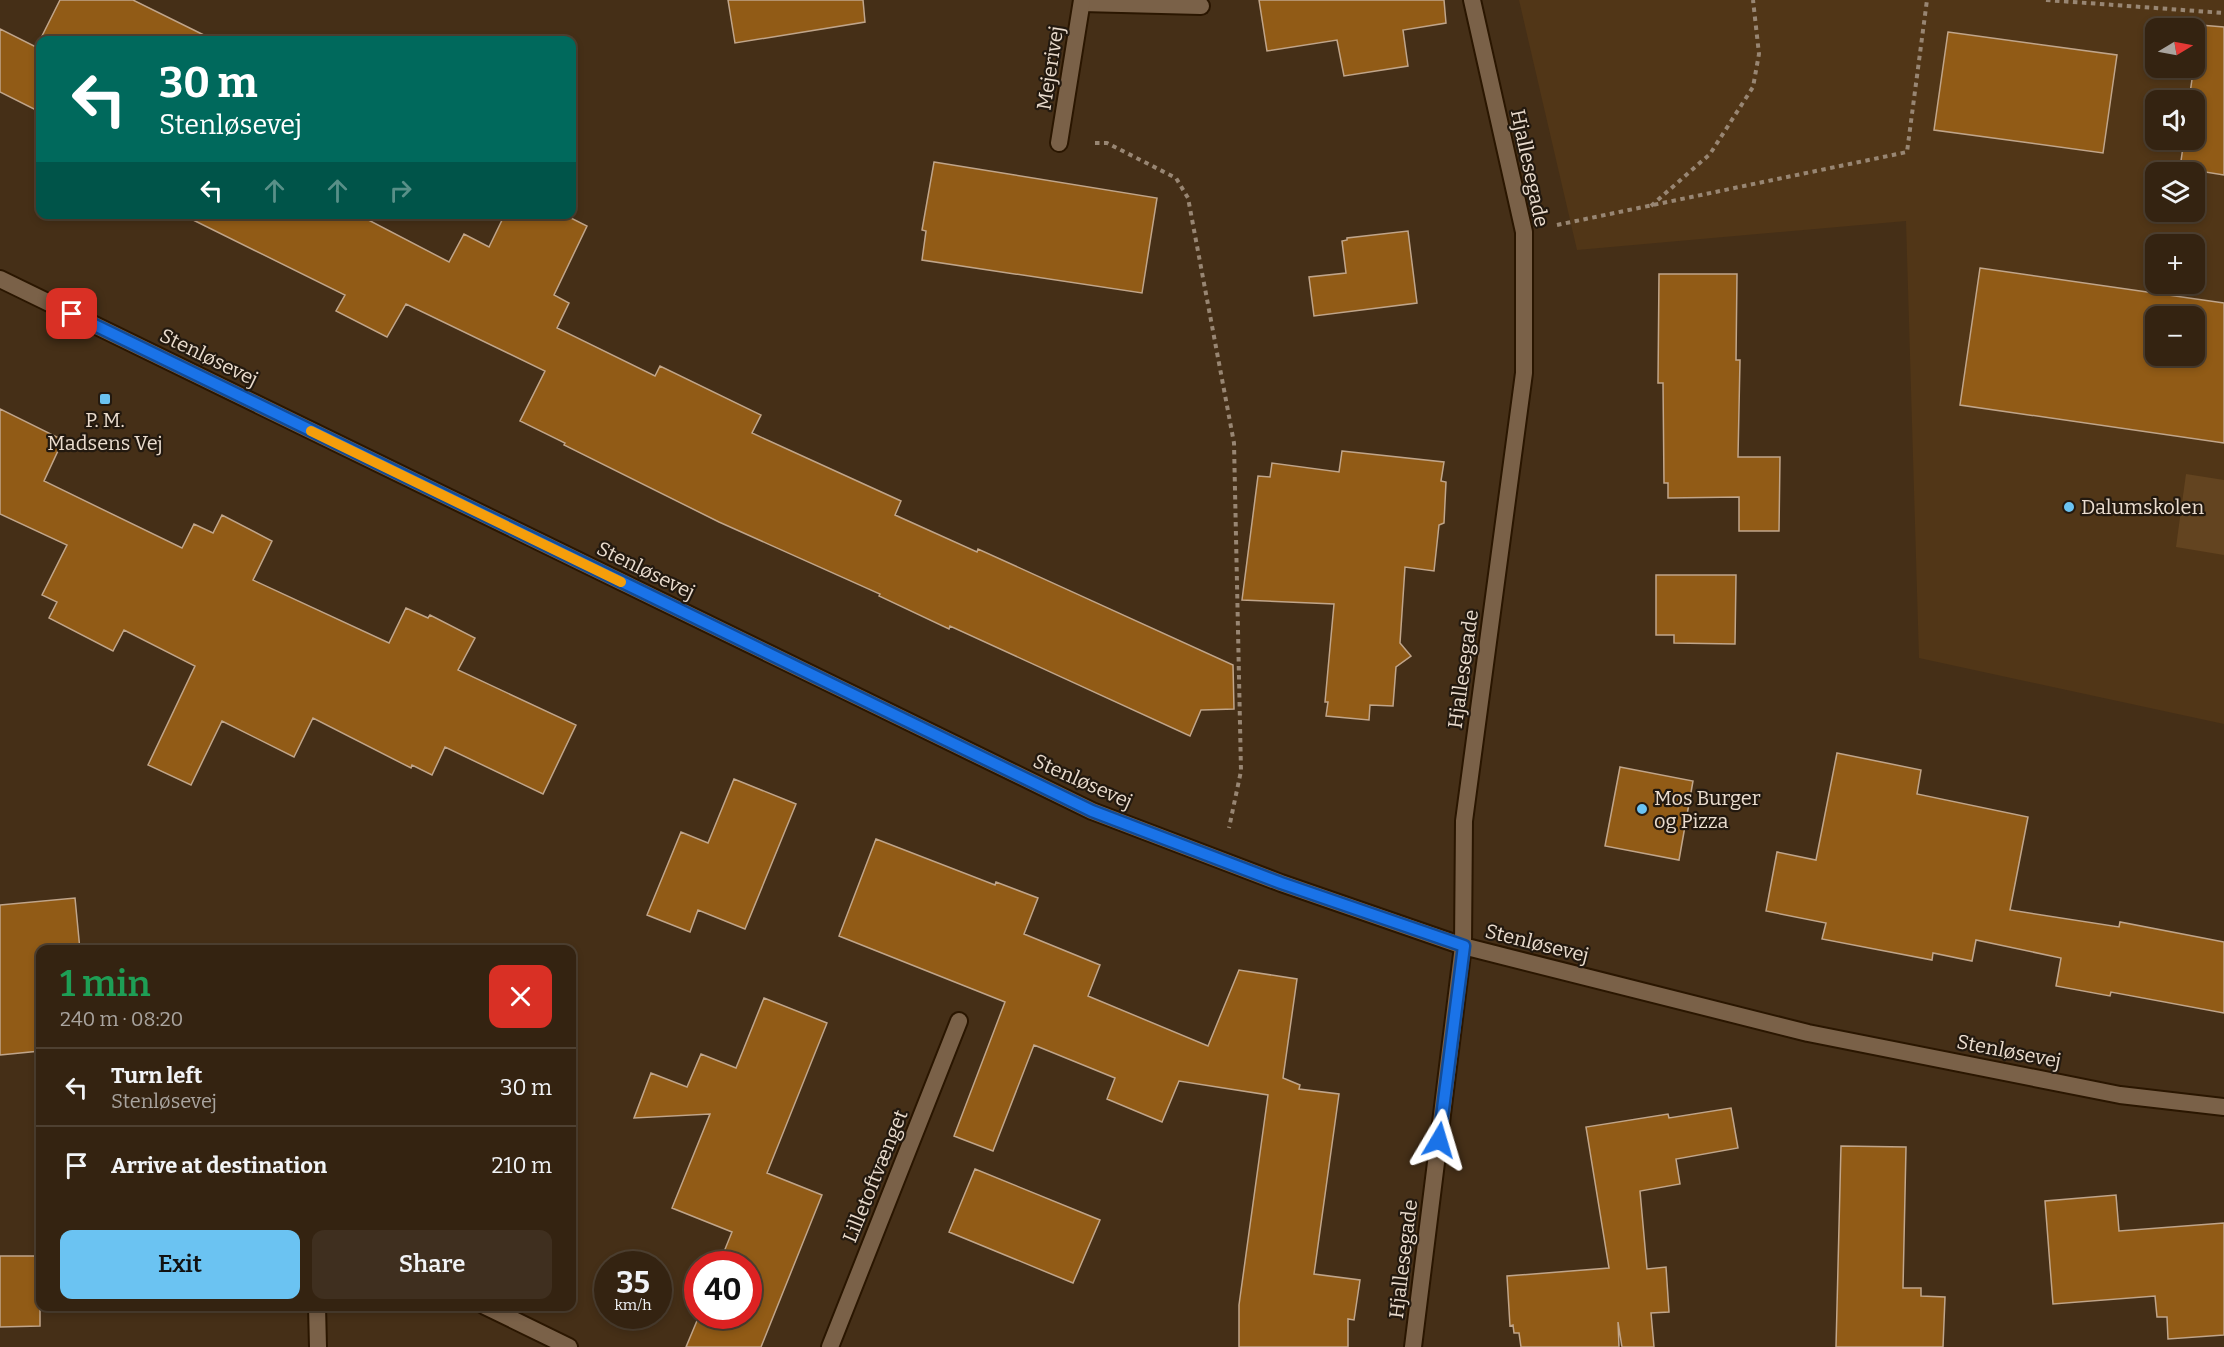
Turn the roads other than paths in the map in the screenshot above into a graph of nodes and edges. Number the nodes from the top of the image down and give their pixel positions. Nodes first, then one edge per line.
1 (1472, 0) edge
2 (1082, 1) edge
3 (1201, 6) dead end
4 (1059, 142) road end
5 (0, 279) edge
6 (1464, 946) junction
7 (959, 1021) dead end
8 (2224, 1107) edge
9 (317, 1311) edge
10 (495, 1311) edge
11 (318, 1347) edge
12 (569, 1347) edge
13 (830, 1347) edge
14 (1413, 1347) edge

1 - 6 street, Hjallesegade
2 - 3 street
2 - 4 street, Mejerivej
5 - 6 street, Stenløsevej
6 - 8 street, Stenløsevej
6 - 14 street, Hjallesegade
7 - 13 street, Lilletoftvænget
9 - 11 street
10 - 12 street

